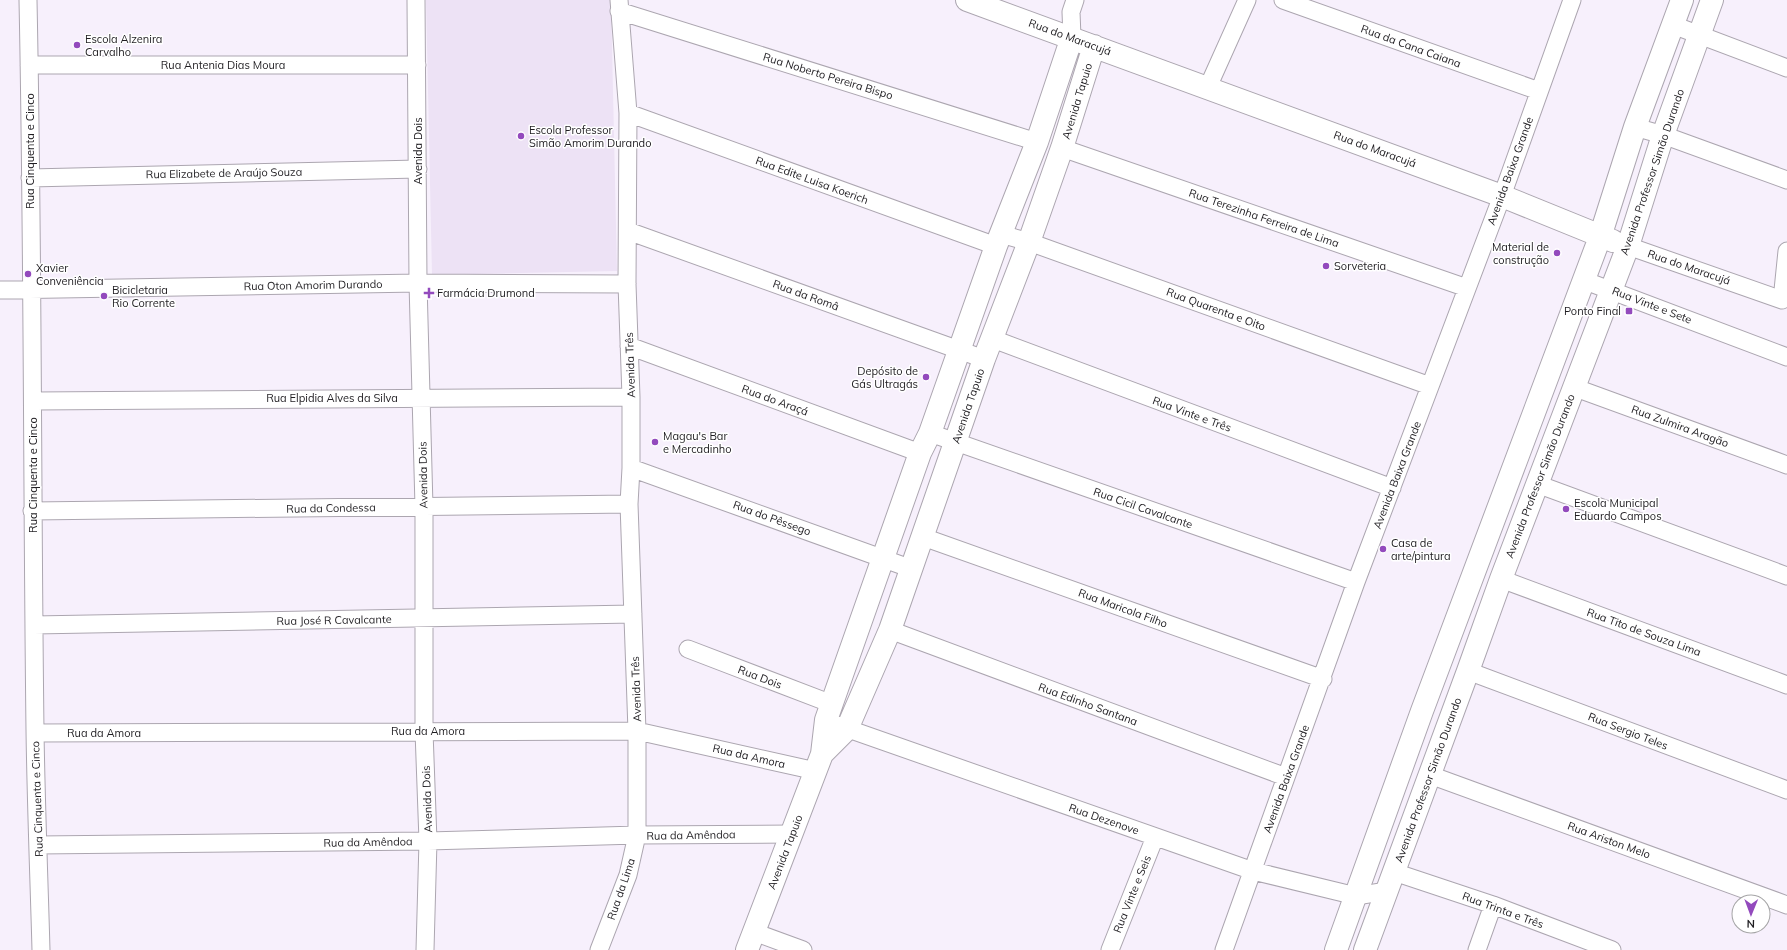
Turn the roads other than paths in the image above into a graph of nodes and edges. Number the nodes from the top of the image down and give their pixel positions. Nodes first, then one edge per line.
1 (28, 0) edge
2 (416, 0) edge
3 (967, 0) edge
4 (1075, 0) edge
5 (1248, 0) edge
6 (1283, 0) edge
7 (1572, 0) edge
8 (1682, 0) edge
9 (1712, 0) edge
10 (619, 5) edge
11 (1673, 25) junction
12 (1699, 36) junction
13 (1072, 37) junction
14 (1094, 46) junction
15 (29, 65) junction
16 (417, 65) junction
17 (1787, 68) edge
18 (1208, 88) junction
19 (1539, 91) junction
20 (628, 113) junction
21 (1635, 127) junction
22 (1663, 135) junction
23 (1037, 142) junction
24 (1062, 148) junction
25 (418, 169) junction
26 (30, 178) junction
27 (1787, 180) edge
28 (1502, 196) junction
29 (628, 231) junction
30 (1600, 237) junction
31 (998, 240) junction
32 (1029, 242) junction
33 (1628, 246) junction
34 (1787, 251) edge
35 (1583, 280) junction
36 (418, 283) junction
37 (627, 284) junction
38 (1467, 288) junction
39 (0, 290) edge
40 (30, 290) junction
41 (1611, 290) junction
42 (993, 340) junction
43 (629, 346) junction
44 (959, 350) junction
45 (1787, 357) edge
46 (984, 359) junction
47 (1430, 386) junction
48 (1573, 387) junction
49 (631, 397) junction
50 (421, 398) junction
51 (34, 401) junction
52 (930, 433) junction
53 (955, 443) junction
54 (920, 453) junction
55 (1787, 465) edge
56 (632, 468) junction
57 (1537, 484) junction
58 (1392, 488) junction
59 (629, 504) junction
60 (424, 507) junction
61 (32, 511) junction
62 (923, 537) junction
63 (884, 558) junction
64 (912, 569) junction
65 (1787, 576) edge
66 (1501, 579) junction
67 (1356, 582) junction
68 (633, 614) junction
69 (424, 618) junction
70 (34, 625) junction
71 (890, 630) junction
72 (688, 649) dead end
73 (1468, 671) junction
74 (1323, 679) junction
75 (1787, 685) edge
76 (1422, 711) junction
77 (829, 712) junction
78 (1450, 721) junction
79 (847, 729) junction
80 (424, 730) junction
81 (637, 731) junction
82 (35, 733) junction
83 (819, 763) junction
84 (1430, 775) junction
85 (1286, 777) junction
86 (1787, 790) edge
87 (793, 834) junction
88 (637, 835) junction
89 (1155, 837) junction
90 (428, 841) junction
91 (38, 845) junction
92 (1253, 871) junction
93 (1391, 881) junction
94 (1356, 896) junction
95 (1493, 905) junction
96 (1787, 905) edge
97 (750, 941) edge
98 (41, 950) edge
99 (425, 950) edge
100 (599, 950) edge
101 (803, 950) edge
102 (1110, 950) edge
103 (1224, 950) edge
104 (1336, 950) edge
105 (1365, 950) edge
106 (1477, 950) edge
107 (1612, 950) edge

1 - 15 street, Rua Cinquenta e Cinco
2 - 16 street, Avenida Dois
3 - 13 street, Rua do Maracujá
4 - 13 street
5 - 18 street
6 - 19 street, Rua da Cana Caiana
7 - 19 street, Avenida Baixa Grande
8 - 11 street
9 - 12 street, Avenida Professor Simão Durando
10 - 20 street, Avenida Três
10 - 23 street, Rua Noberto Pereira Bispo
11 - 12 street
11 - 21 street
12 - 17 street
12 - 22 street, Avenida Professor Simão Durando
13 - 14 street, Rua do Maracujá
13 - 23 street, Avenida Tapuio
14 - 18 street, Rua do Maracujá
14 - 24 street, Avenida Tapuio
15 - 16 street, Rua Antenia Dias Moura
15 - 26 street, Rua Cinquenta e Cinco
16 - 25 street, Avenida Dois
18 - 28 street, Rua do Maracujá
19 - 28 street, Avenida Baixa Grande
20 - 29 street, Avenida Três
20 - 31 street, Rua Edite Luisa Koerich
21 - 22 street
21 - 30 street
22 - 27 street
22 - 33 street, Avenida Professor Simão Durando
23 - 31 street, Avenida Tapuio
24 - 32 street, Avenida Tapuio
24 - 38 street, Rua Terezinha Ferreira de Lima
25 - 26 street, Rua Elizabete de Araújo Souza
25 - 36 street, Avenida Dois
26 - 40 street, Rua Cinquenta e Cinco
28 - 30 street, Rua do Maracujá
28 - 38 street, Avenida Baixa Grande
29 - 37 street, Avenida Três
29 - 44 street, Rua da Româ
30 - 33 street, Rua do Maracujá
30 - 35 street
31 - 32 street, Rua Quarenta e Oito
31 - 44 street, Avenida Tapuio
32 - 42 street, Avenida Tapuio
32 - 47 street, Rua Quarenta e Oito
33 - 34 street, Rua do Maracujá
33 - 41 street, Avenida Professor Simão Durando
35 - 41 street, Rua Vinte e Sete
35 - 76 street
36 - 37 street, Rua Oton Amorim Durando
36 - 40 street, Rua Oton Amorim Durando
36 - 50 street, Avenida Dois
37 - 43 street, Avenida Três
38 - 47 street, Avenida Baixa Grande
39 - 40 street, Rua Oton Amorim Durando
40 - 51 street, Rua Cinquenta e Cinco
41 - 45 street, Rua Vinte e Sete
41 - 48 street, Avenida Professor Simão Durando
42 - 46 street, Avenida Tapuio
42 - 58 street, Rua Vinte e Três
43 - 49 street, Avenida Três
43 - 54 street, Rua do Araçá
44 - 46 street, Rua da Româ
44 - 52 street, Avenida Tapuio
46 - 53 street, Avenida Tapuio
47 - 58 street, Avenida Baixa Grande
48 - 55 street, Rua Zulmira Aragão
48 - 57 street, Avenida Professor Simão Durando
49 - 50 street, Rua Elpidia Alves da Silva
49 - 56 street, Avenida Três
50 - 51 street, Rua Elpidia Alves da Silva
50 - 60 street, Avenida Dois
51 - 61 street, Rua Cinquenta e Cinco
52 - 53 street, Rua Cicil Cavalcante
52 - 54 street, Avenida Tapuio
53 - 62 street, Avenida Tapuio
53 - 67 street, Rua Cicil Cavalcante
54 - 63 street, Avenida Tapuio
56 - 59 street, Avenida Três
56 - 63 street, Rua do Pêssego
57 - 65 street
57 - 66 street, Avenida Professor Simão Durando
58 - 67 street, Avenida Baixa Grande
59 - 60 street, Rua da Condessa
59 - 68 street, Avenida Três
60 - 61 street, Rua da Condessa
60 - 69 street, Avenida Dois
61 - 70 street, Rua Cinquenta e Cinco
62 - 64 street, Avenida Tapuio
62 - 74 street, Rua Maricola Filho
63 - 64 street, Rua do Pêssego
63 - 77 street, Avenida Tapuio
64 - 71 street, Avenida Tapuio
66 - 73 street, Avenida Professor Simão Durando
66 - 75 street, Rua Tito de Souza Lima
67 - 74 street, Avenida Baixa Grande
68 - 69 street, Rua José R Cavalcante
68 - 81 street, Avenida Três
69 - 70 street, Rua José R Cavalcante
69 - 80 street, Avenida Dois
70 - 82 street, Rua Cinquenta e Cinco
71 - 79 street, Avenida Tapuio
71 - 85 street, Rua Edinho Santana
72 - 77 street, Rua Dois
73 - 78 street, Avenida Professor Simão Durando
73 - 86 street, Rua Sergio Teles
74 - 85 street, Avenida Baixa Grande
76 - 78 street
76 - 94 street
77 - 79 street, Rua Dezenove
77 - 83 street, Avenida Tapuio
78 - 84 street, Avenida Professor Simão Durando
79 - 83 street, Avenida Tapuio
79 - 89 street, Rua Dezenove
80 - 81 street, Rua da Amora
80 - 82 street, Rua da Amora
80 - 90 street, Avenida Dois
81 - 83 street, Rua da Amora
81 - 88 street, Rua da Lima
82 - 91 street, Rua Cinquenta e Cinco
83 - 87 street, Avenida Tapuio
84 - 93 street, Avenida Professor Simão Durando
84 - 96 street, Rua Ariston Melo
85 - 92 street, Avenida Baixa Grande
87 - 88 street, Rua da Amêndoa
87 - 97 street, Avenida Tapuio
88 - 90 street, Rua da Amêndoa
88 - 100 street, Rua da Lima
89 - 92 street, Rua Dezenove
89 - 102 street, Rua Vinte e Seis
90 - 91 street, Rua da Amêndoa
90 - 99 street, Avenida Dois
91 - 98 street, Rua Cinquenta e Cinco
92 - 94 street, Rua Dezenove
92 - 103 street, Avenida Baixa Grande
93 - 94 street, Rua Dezenove
93 - 95 street, Rua Trinta e Três
93 - 105 street, Avenida Professor Simão Durando
94 - 104 street
95 - 106 street
95 - 107 street, Rua Trinta e Três
97 - 101 street

